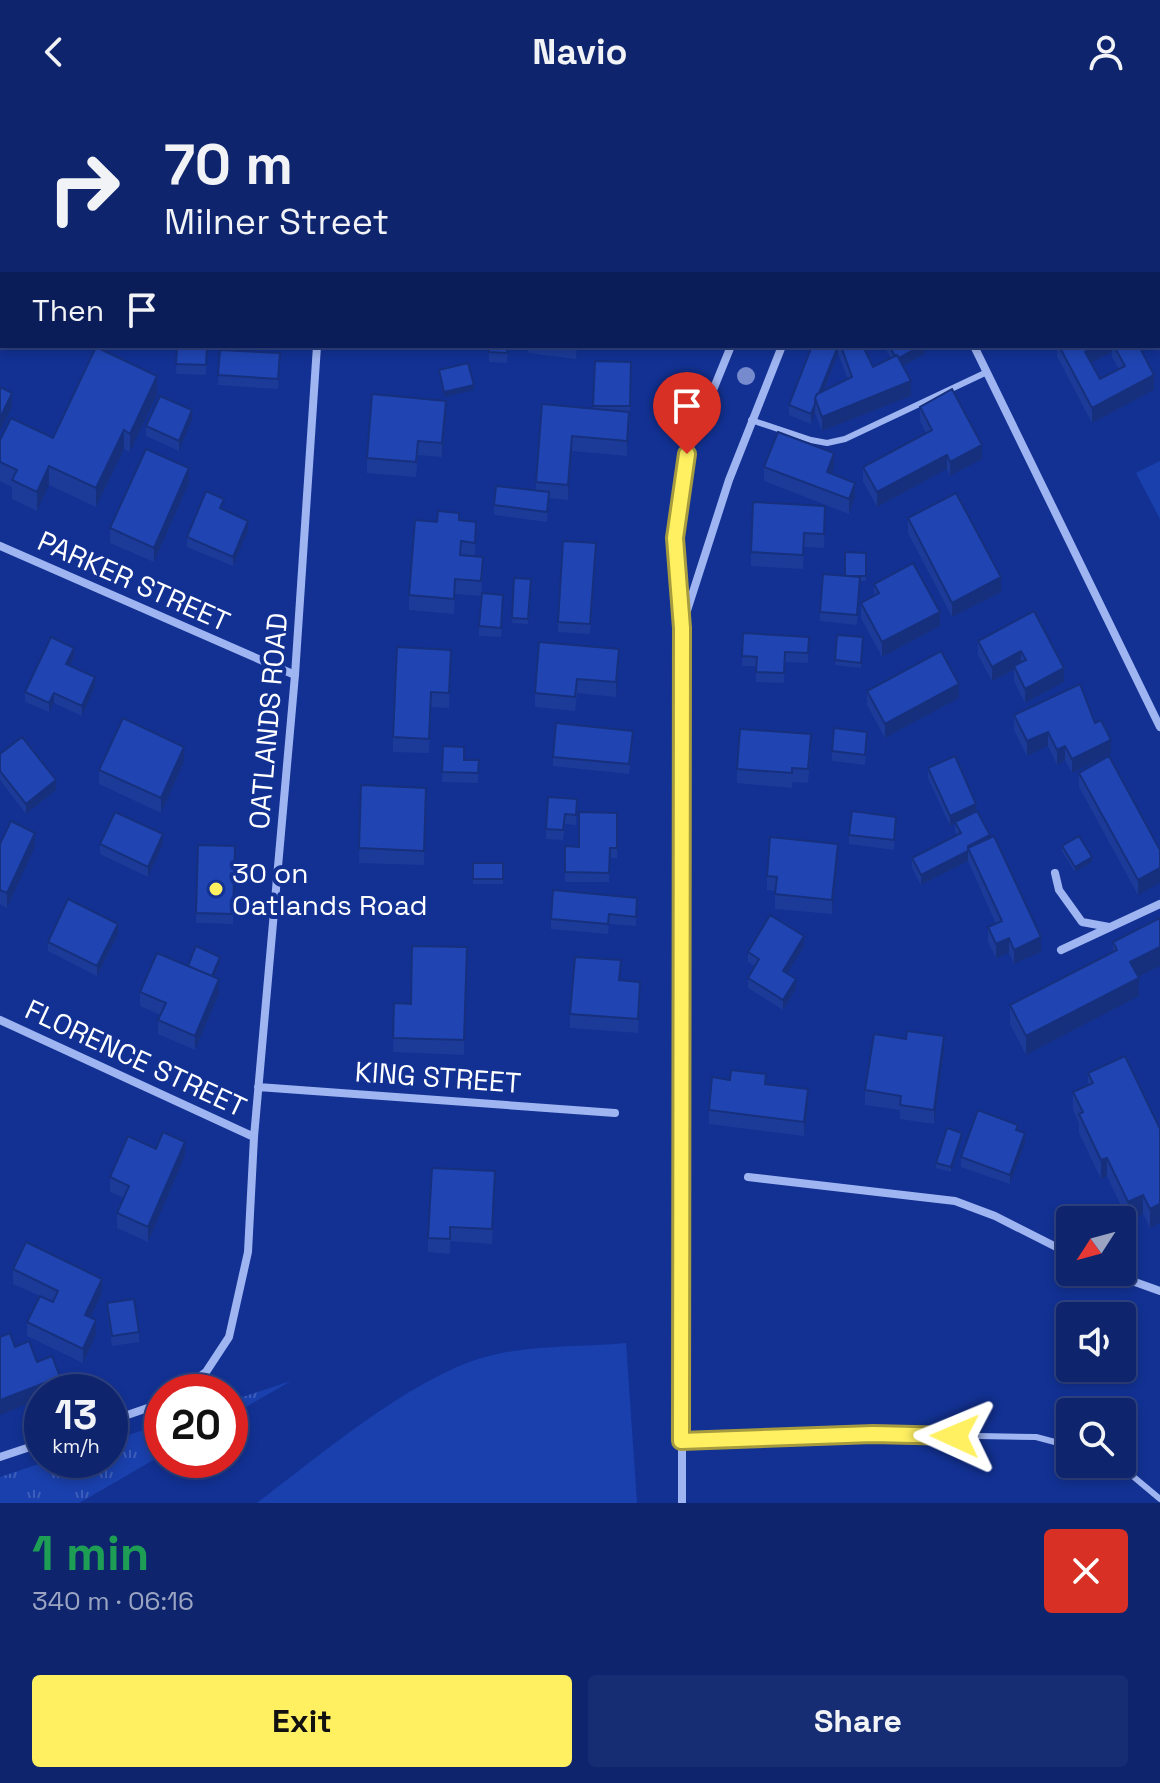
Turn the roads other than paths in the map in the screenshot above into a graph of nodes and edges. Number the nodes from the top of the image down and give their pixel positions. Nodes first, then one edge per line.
1 (317, 348) edge
2 (730, 348) edge
3 (781, 348) edge
4 (975, 348) edge
5 (987, 372) junction
6 (751, 420) junction
7 (0, 546) edge
8 (682, 628) junction
9 (295, 675) junction
10 (1160, 727) edge
11 (1055, 873) dead end
12 (1160, 904) edge
13 (1110, 927) junction
14 (1061, 950) dead end
15 (0, 1020) edge
16 (258, 1087) junction
17 (615, 1113) dead end
18 (254, 1137) junction
19 (748, 1177) dead end
20 (1056, 1247) edge
21 (1136, 1282) edge
22 (1160, 1291) edge
23 (203, 1374) edge
24 (681, 1441) junction
25 (1056, 1442) edge
26 (24, 1449) edge
27 (0, 1457) edge
28 (1131, 1478) edge
29 (1160, 1499) edge
30 (682, 1503) edge

1 - 9 street, OATLANDS ROAD
2 - 8 street
3 - 6 street
4 - 5 street
5 - 6 lane
5 - 10 street
6 - 8 street
7 - 9 street, PARKER STREET
8 - 24 street
9 - 16 street, OATLANDS ROAD
11 - 13 street
12 - 13 street
13 - 14 street
15 - 18 street, FLORENCE STREET
16 - 17 street, KING STREET
16 - 18 street, OATLANDS ROAD
18 - 23 street, OATLANDS ROAD
19 - 20 street
21 - 22 street
24 - 25 lane
24 - 30 street
26 - 27 street
28 - 29 lane

